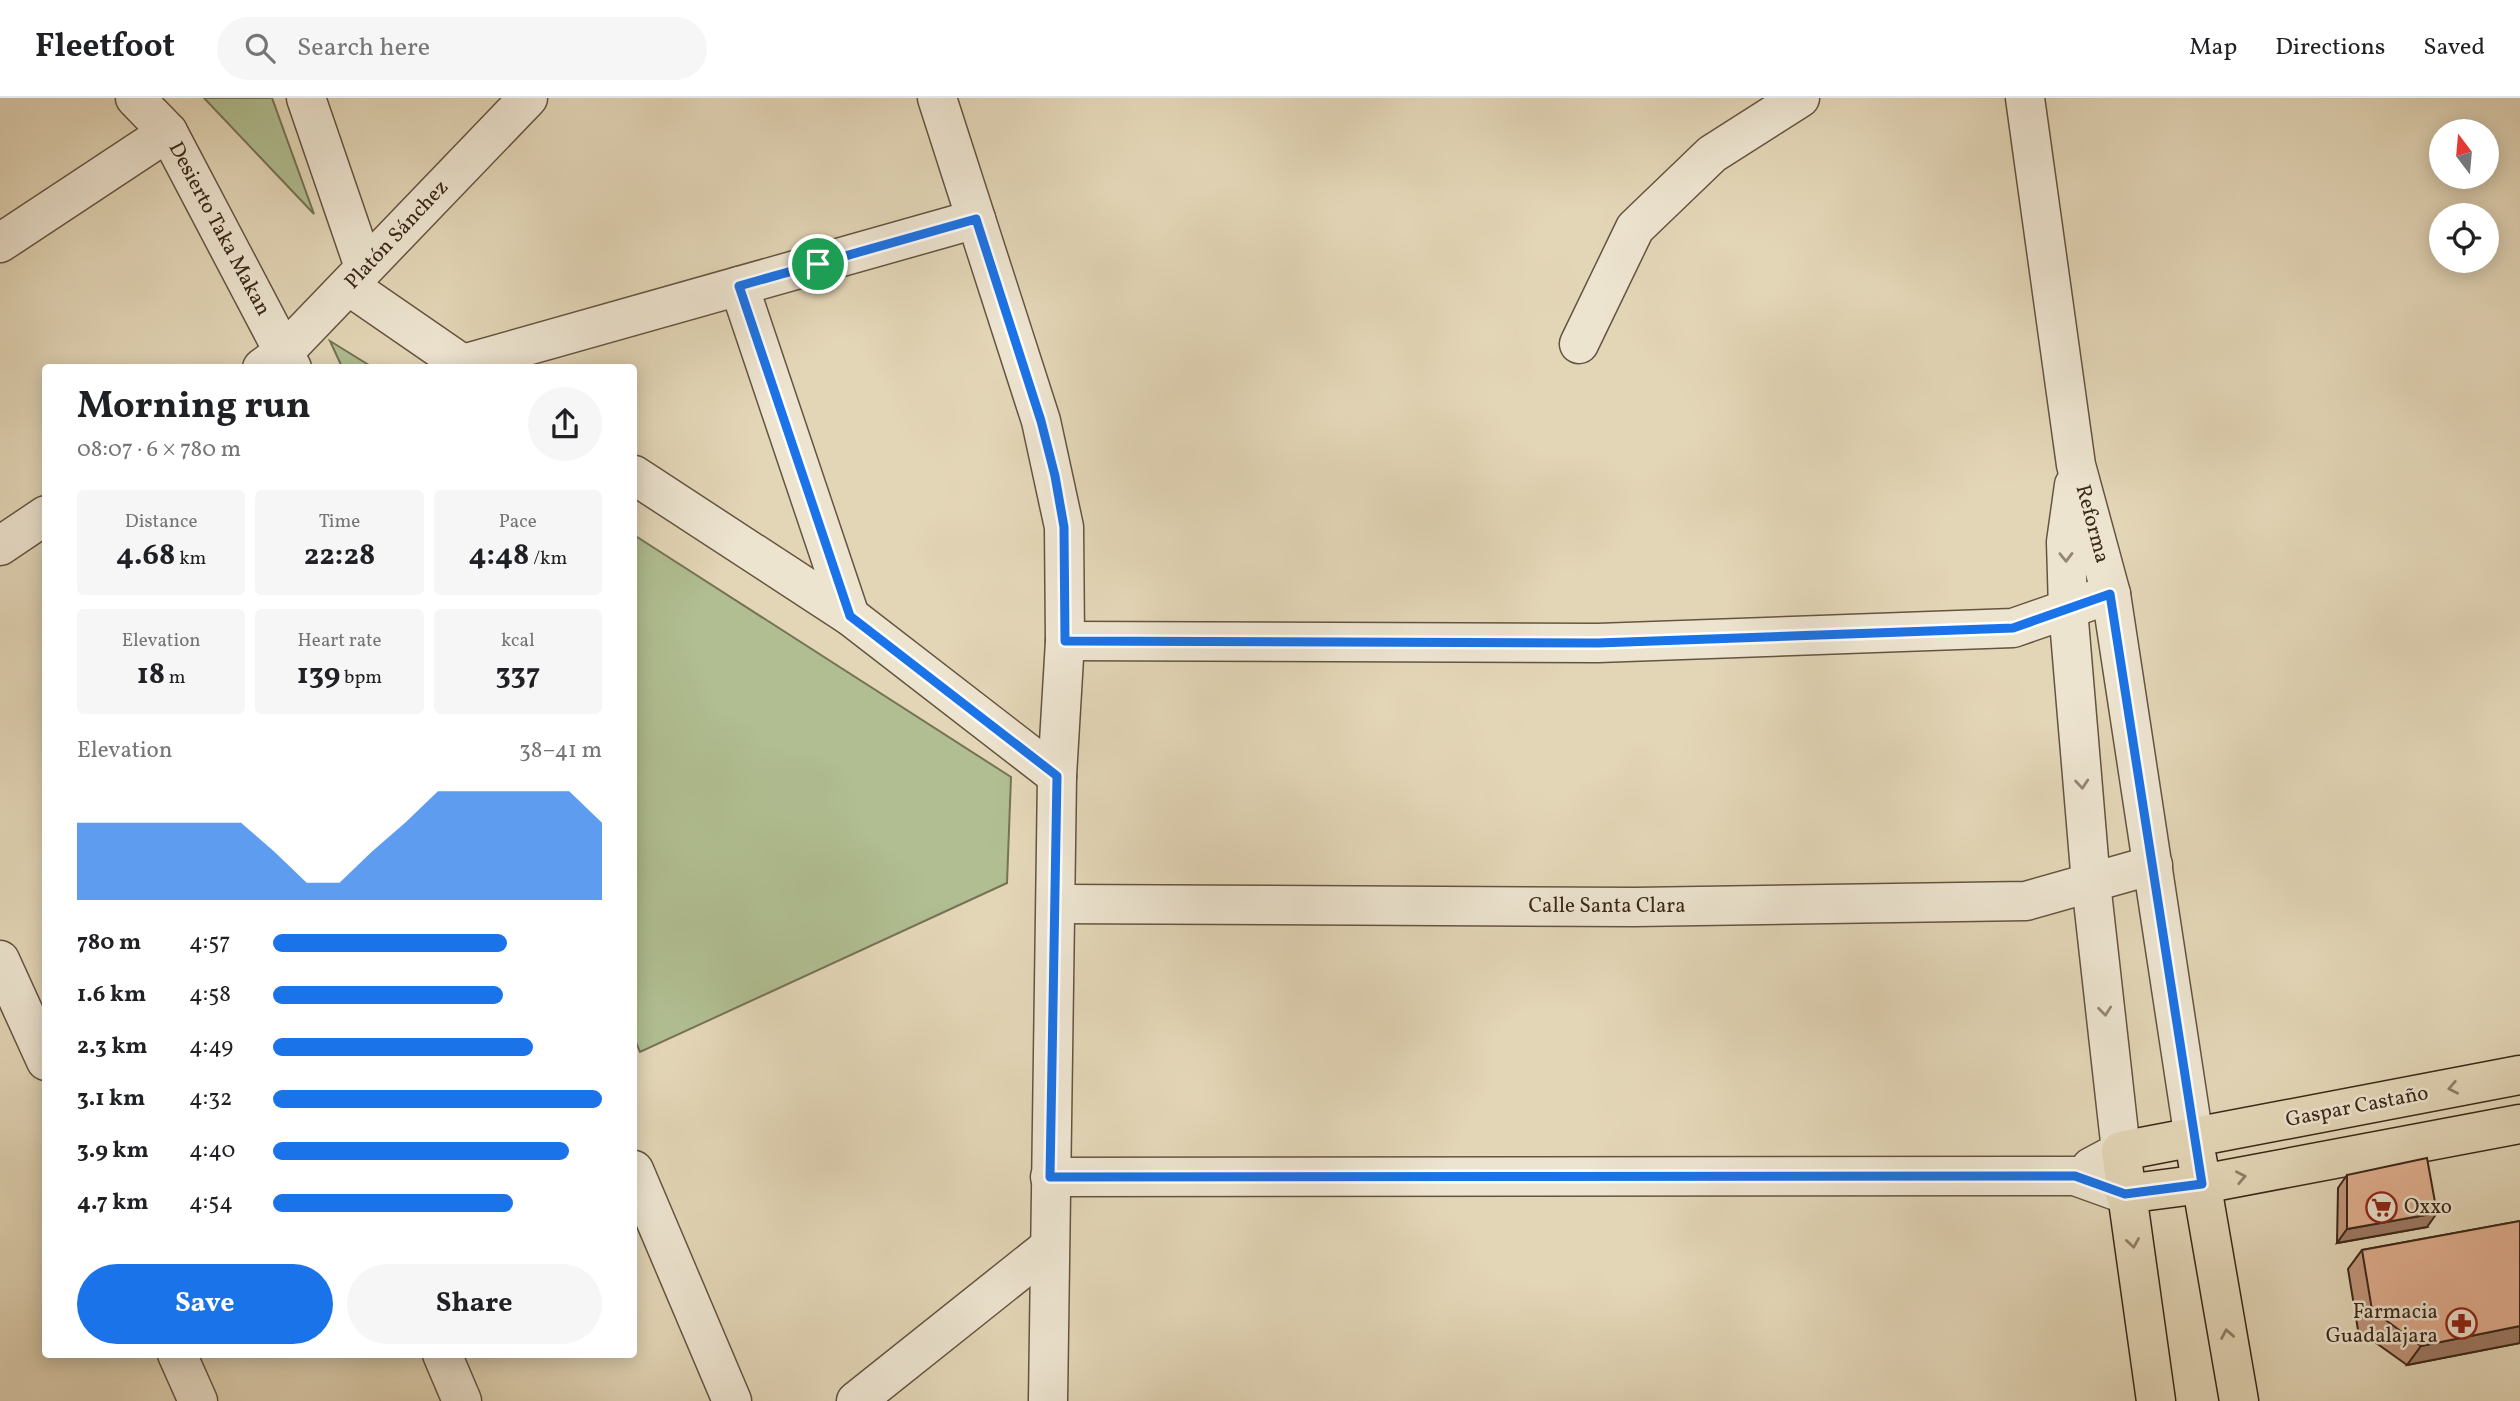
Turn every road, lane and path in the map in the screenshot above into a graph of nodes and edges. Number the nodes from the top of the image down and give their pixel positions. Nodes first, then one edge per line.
1 (135, 98) edge
2 (306, 98) edge
3 (528, 98) edge
4 (937, 98) edge
5 (1800, 98) edge
6 (2025, 98) edge
7 (168, 132) junction
8 (976, 219) junction
9 (0, 243) edge
10 (356, 277) junction
11 (739, 286) junction
12 (1579, 344) dead end
13 (280, 362) edge
14 (464, 364) edge
15 (473, 364) edge
16 (2076, 465) junction
17 (637, 477) edge
18 (42, 518) edge
19 (0, 546) edge
20 (2110, 594) junction
21 (2068, 609) junction
22 (850, 616) junction
23 (1065, 641) junction
24 (1057, 776) junction
25 (2153, 865) junction
26 (2091, 883) junction
27 (1056, 904) junction
28 (0, 960) edge
29 (42, 1052) edge
30 (2520, 1075) edge
31 (2520, 1124) edge
32 (2194, 1139) junction
33 (2121, 1151) junction
34 (2075, 1176) junction
35 (637, 1177) edge
36 (1050, 1177) junction
37 (2202, 1184) junction
38 (2125, 1194) junction
39 (1048, 1248) junction
40 (179, 1358) edge
41 (444, 1358) edge
42 (198, 1401) edge
43 (462, 1401) edge
44 (732, 1401) edge
45 (856, 1401) edge
46 (1048, 1401) edge
47 (2156, 1401) edge
48 (2239, 1401) edge

1 - 7 street, Desierto Taka Makan
2 - 10 street
3 - 10 street, Platón Sánchez
4 - 8 street
5 - 12 street
6 - 16 street, Reforma
7 - 9 street
7 - 13 street, Desierto Taka Makan
8 - 11 street
8 - 23 street
10 - 13 street, Platón Sánchez
10 - 14 street
11 - 15 street
11 - 22 street
16 - 20 street, Reforma
16 -> 21 street
17 - 22 street
18 - 19 street
20 - 21 street
20 - 25 street, Reforma
21 - 23 street
21 -> 26 street
22 - 24 street
23 - 24 street
24 - 27 street
25 - 26 street, Calle Santa Clara
25 - 32 street, Reforma
26 - 27 street, Calle Santa Clara
26 -> 33 street
27 - 36 street
28 - 29 street
30 -> 32 main road, Gaspar Castaño
37 -> 31 main road
32 - 33 main road, Gaspar Castaño
32 - 37 main road
33 - 34 street
33 - 38 main road
34 - 36 street
34 - 38 street
35 - 44 street
36 - 39 street
37 - 38 main road
48 -> 37 main road
38 -> 47 main road
39 - 45 street
39 - 46 street
40 - 42 street
41 - 43 street

